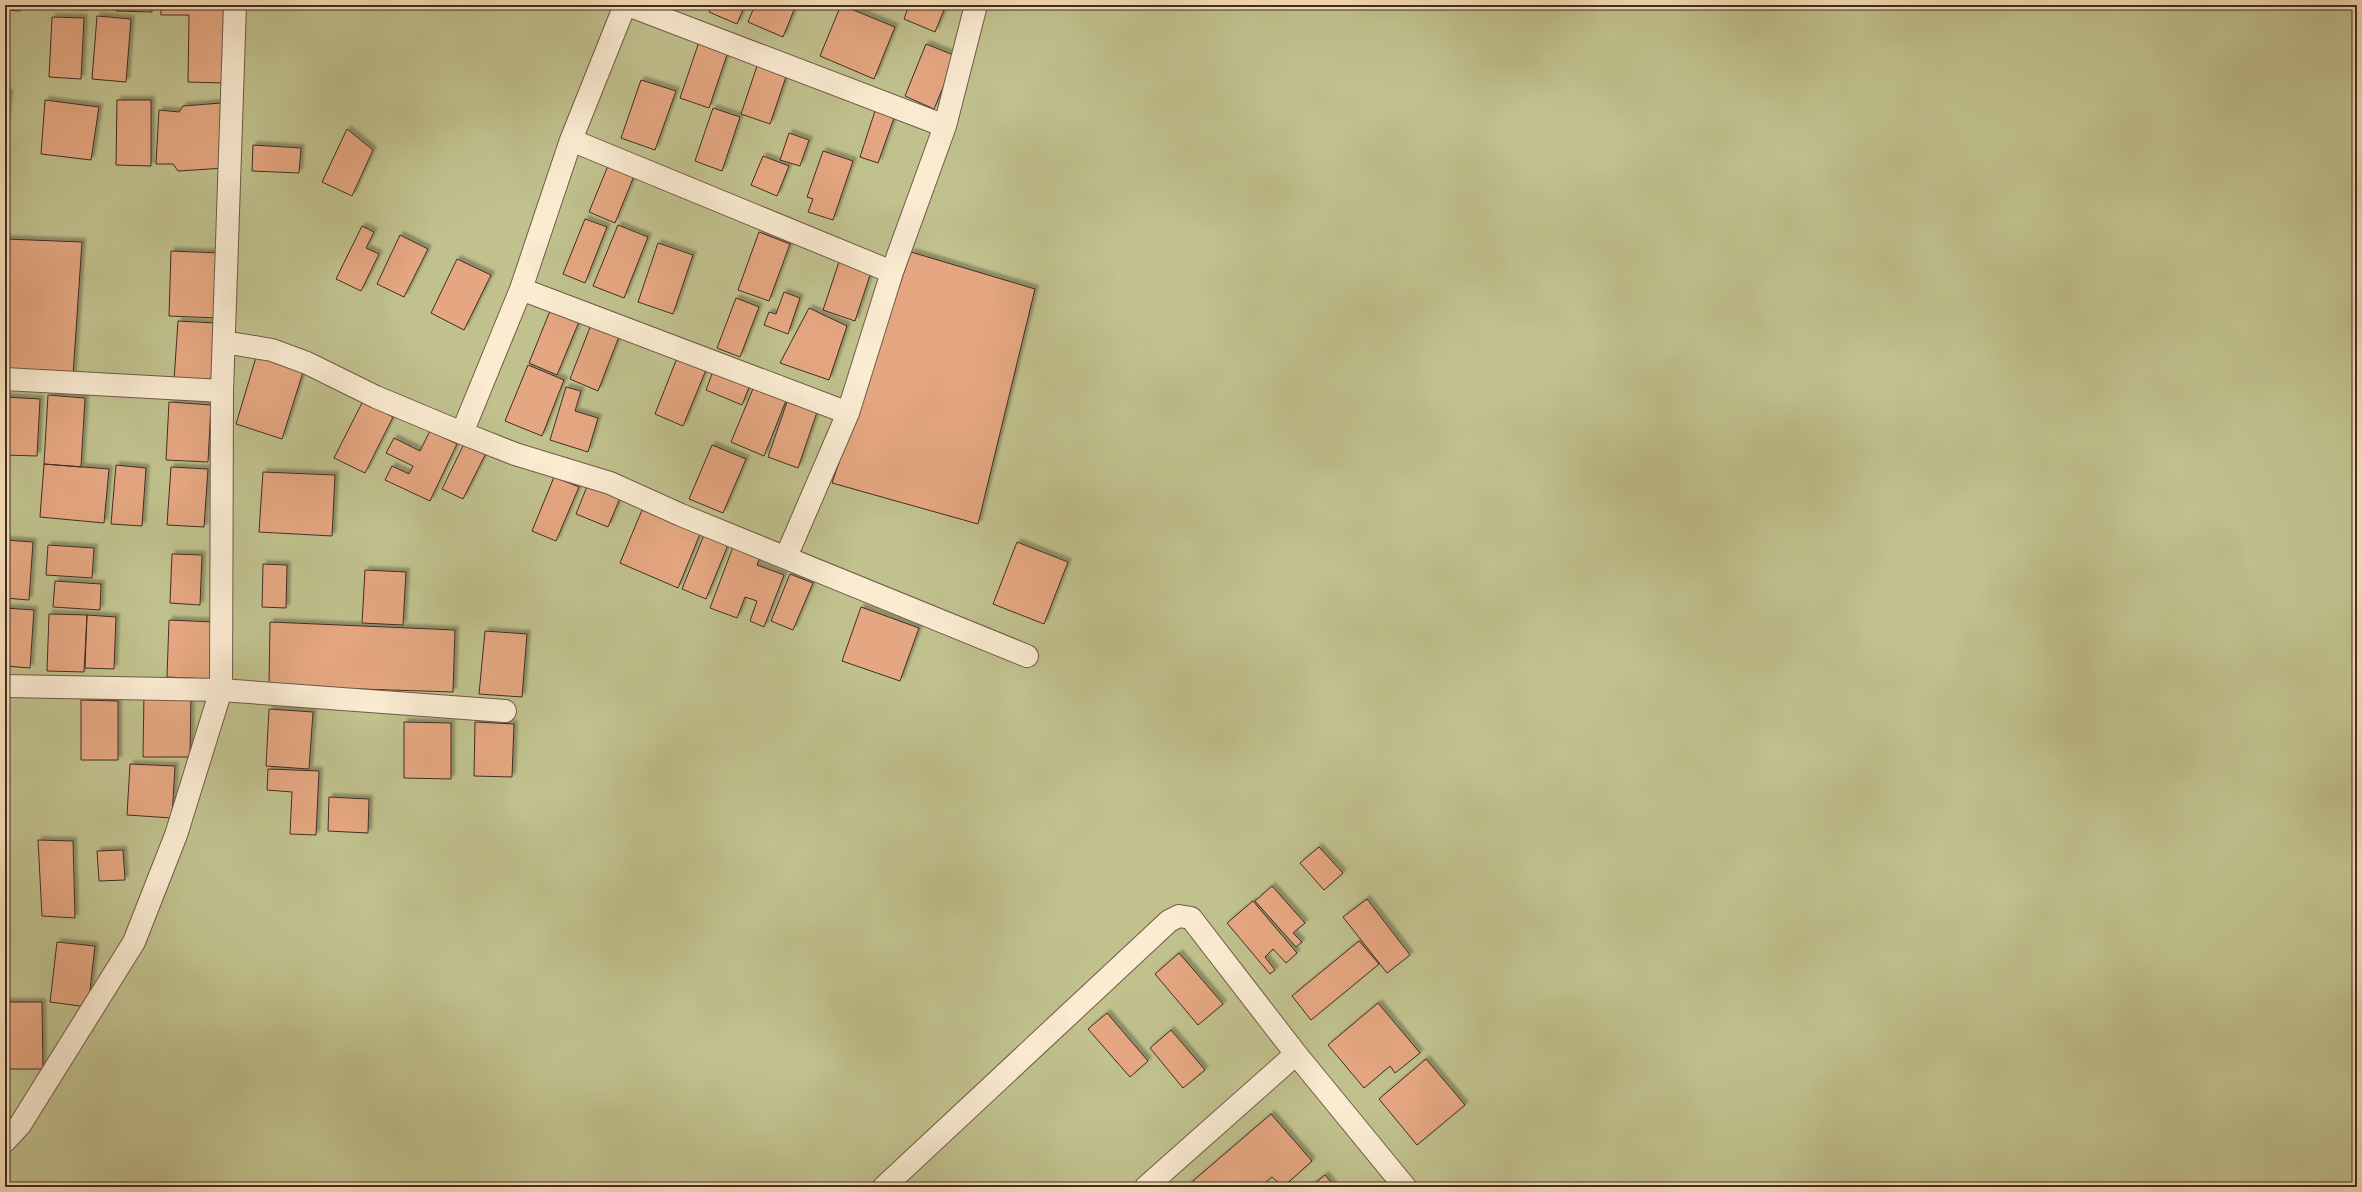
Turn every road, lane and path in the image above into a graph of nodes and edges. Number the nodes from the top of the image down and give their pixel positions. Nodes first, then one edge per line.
1 (235, 5) edge
2 (625, 5) edge
3 (628, 5) edge
4 (976, 5) edge
5 (945, 126) junction
6 (571, 140) junction
7 (892, 272) junction
8 (521, 289) junction
9 (224, 342) junction
10 (5, 379) edge
11 (222, 391) junction
12 (848, 413) junction
13 (462, 432) junction
14 (786, 557) junction
15 (1027, 656) dead end
16 (5, 686) edge
17 (221, 690) junction
18 (505, 711) dead end
19 (1296, 1054) junction
20 (5, 1141) edge
21 (884, 1187) edge
22 (1146, 1187) edge
23 (1405, 1187) edge

1 - 9 street
2 - 6 street
3 - 5 street
4 - 5 street
5 - 7 street
6 - 7 street
6 - 8 street
7 - 12 street
8 - 12 street
8 - 13 street
9 - 11 street
9 - 13 street
10 - 11 street
11 - 17 street
12 - 14 street
13 - 14 street
14 - 15 street
16 - 17 street
17 - 18 street
17 - 20 street
19 - 21 street
19 - 22 street
19 - 23 street

